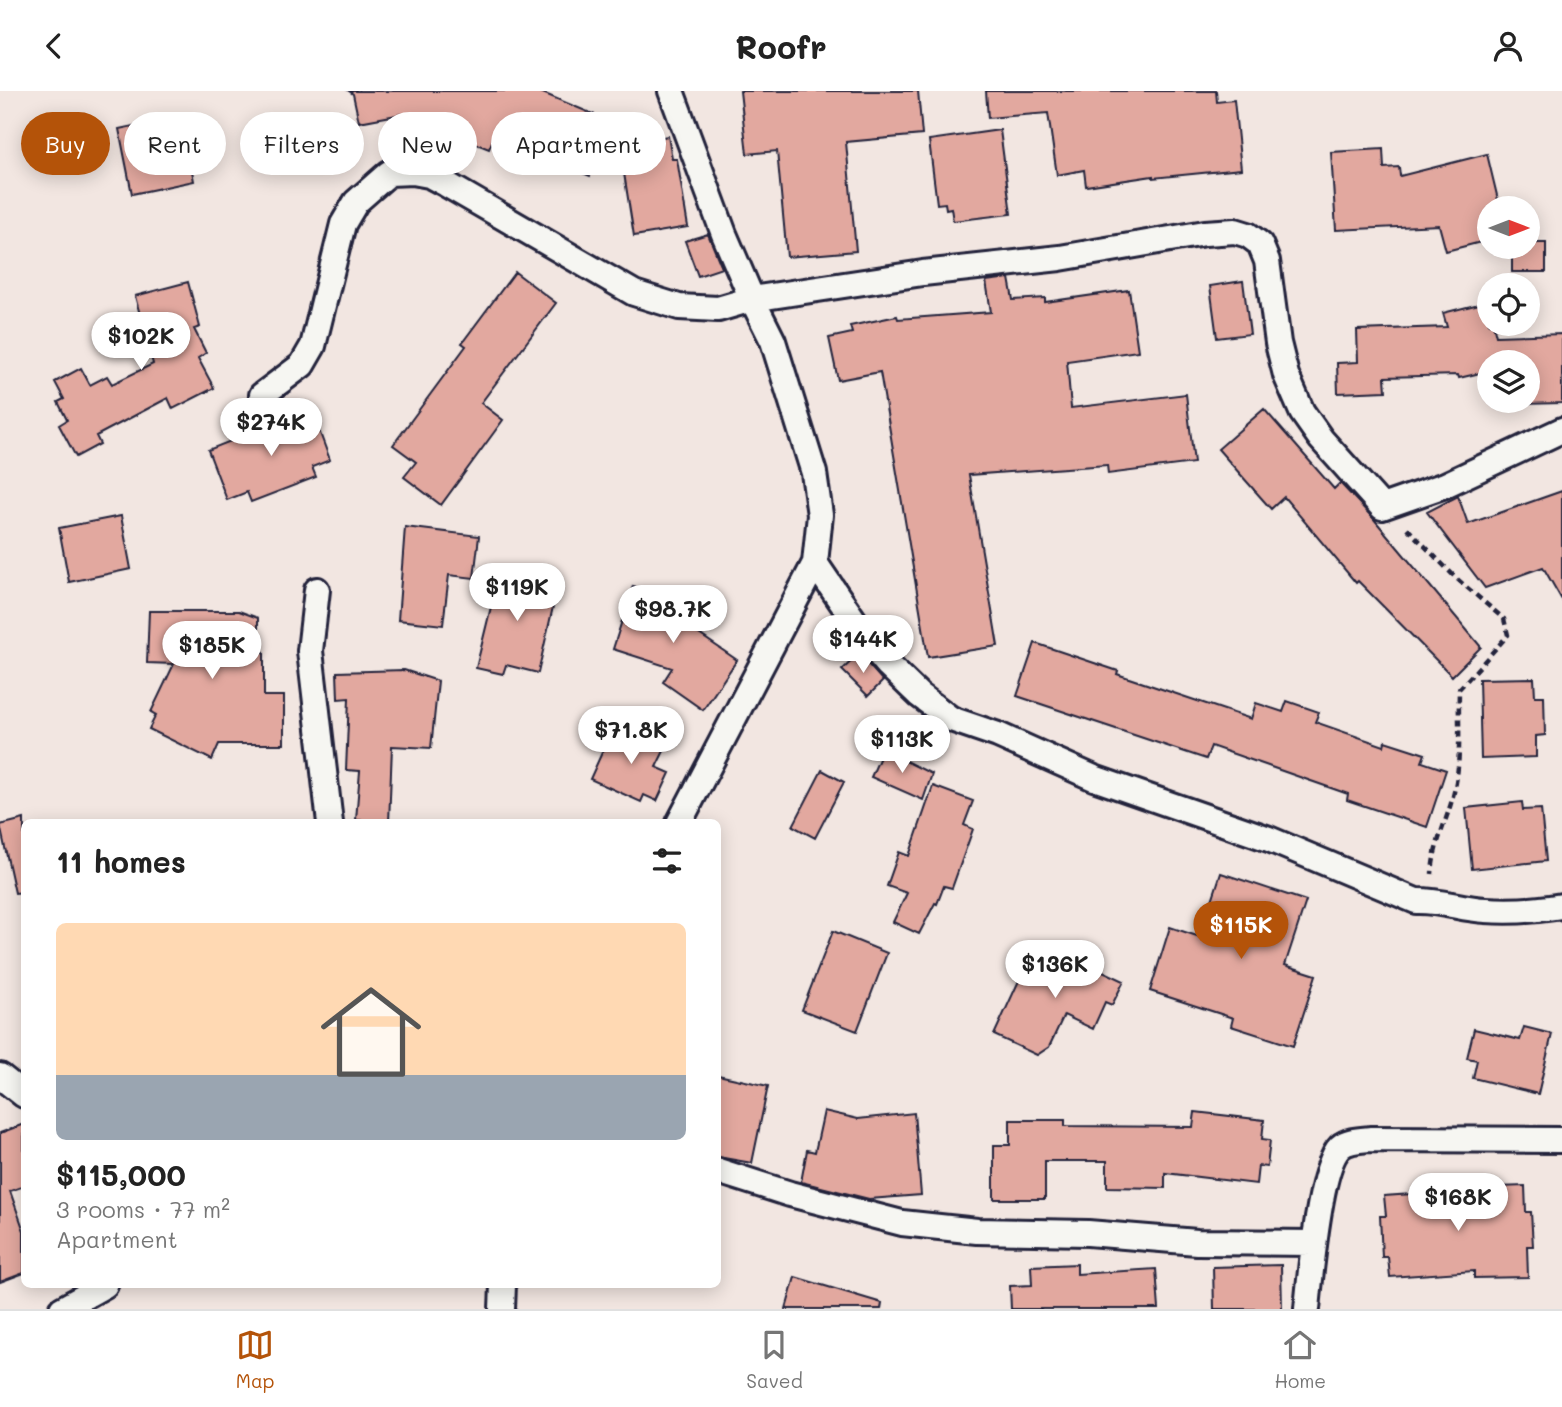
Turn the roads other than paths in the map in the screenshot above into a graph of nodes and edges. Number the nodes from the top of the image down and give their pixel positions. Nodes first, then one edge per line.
1 (671, 91) edge
2 (752, 299) junction
3 (262, 395) dead end
4 (1562, 431) edge
5 (815, 563) junction
6 (317, 590) dead end
7 (330, 819) edge
8 (681, 819) edge
9 (1562, 907) edge
10 (0, 1076) edge
11 (21, 1093) edge
12 (1562, 1140) edge
13 (721, 1172) edge
14 (1313, 1243) junction
15 (100, 1288) edge
16 (503, 1288) edge
17 (62, 1309) edge
18 (502, 1309) edge
19 (1307, 1309) edge

1 - 2 street
2 - 3 street
2 - 4 street
2 - 5 street
5 - 8 street
5 - 9 street
6 - 7 street
10 - 11 street
12 - 14 street
13 - 14 street
14 - 19 street
15 - 17 street
16 - 18 street

